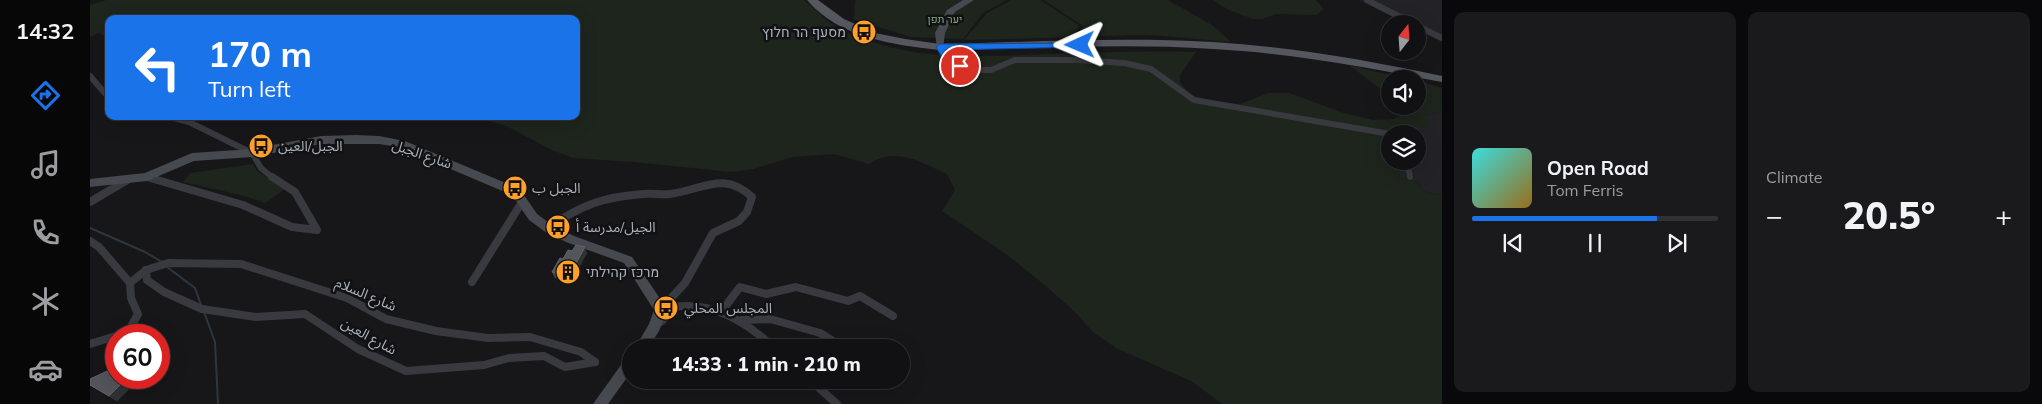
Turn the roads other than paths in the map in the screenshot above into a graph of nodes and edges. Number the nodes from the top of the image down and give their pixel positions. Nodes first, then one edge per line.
1 (812, 0) edge
2 (970, 0) edge
3 (1367, 0) edge
4 (1396, 15) edge
5 (1426, 30) edge
6 (1442, 38) edge
7 (940, 47) junction
8 (90, 76) edge
9 (1442, 79) edge
10 (105, 93) edge
11 (181, 120) edge
12 (1381, 132) edge
13 (252, 153) junction
14 (1409, 170) edge
15 (147, 177) junction
16 (1410, 177) dead end
17 (129, 180) junction
18 (90, 183) edge
19 (90, 202) edge
20 (522, 202) junction
21 (548, 228) junction
22 (90, 241) edge
23 (146, 270) junction
24 (472, 282) dead end
25 (130, 283) junction
26 (661, 309) junction
27 (721, 312) junction
28 (894, 316) dead end
29 (741, 320) junction
30 (132, 324) edge
31 (654, 327) junction
32 (105, 339) edge
33 (646, 339) edge
34 (765, 339) edge
35 (830, 339) edge
36 (90, 344) edge
37 (595, 362) joint
38 (622, 374) edge
39 (820, 389) edge
40 (600, 404) edge
41 (837, 404) edge

1 - 7 main road
2 - 7 street
3 - 4 street
5 - 6 street
7 - 9 main road
7 - 12 street
8 - 10 street
11 - 13 street
13 - 15 street, شارع الجبل
13 - 15 street
13 - 20 street, شارع الجبل
14 - 16 street
15 - 17 street, شارع الجبل
17 - 18 street, شارع الجبل
17 - 19 street
20 - 21 street, شارع الجبل
20 - 24 street
21 - 26 street, شارع الجبل
21 - 26 street
22 - 25 street
23 - 25 street, شارع السلام
23 - 37 street, شارع السلام
23 - 37 street, شارع العين
25 - 30 street
26 - 31 street
27 - 28 street
27 - 29 street
27 - 31 street
29 - 34 street
29 - 35 street
31 - 33 street
32 - 36 street
38 - 40 street
39 - 41 street

